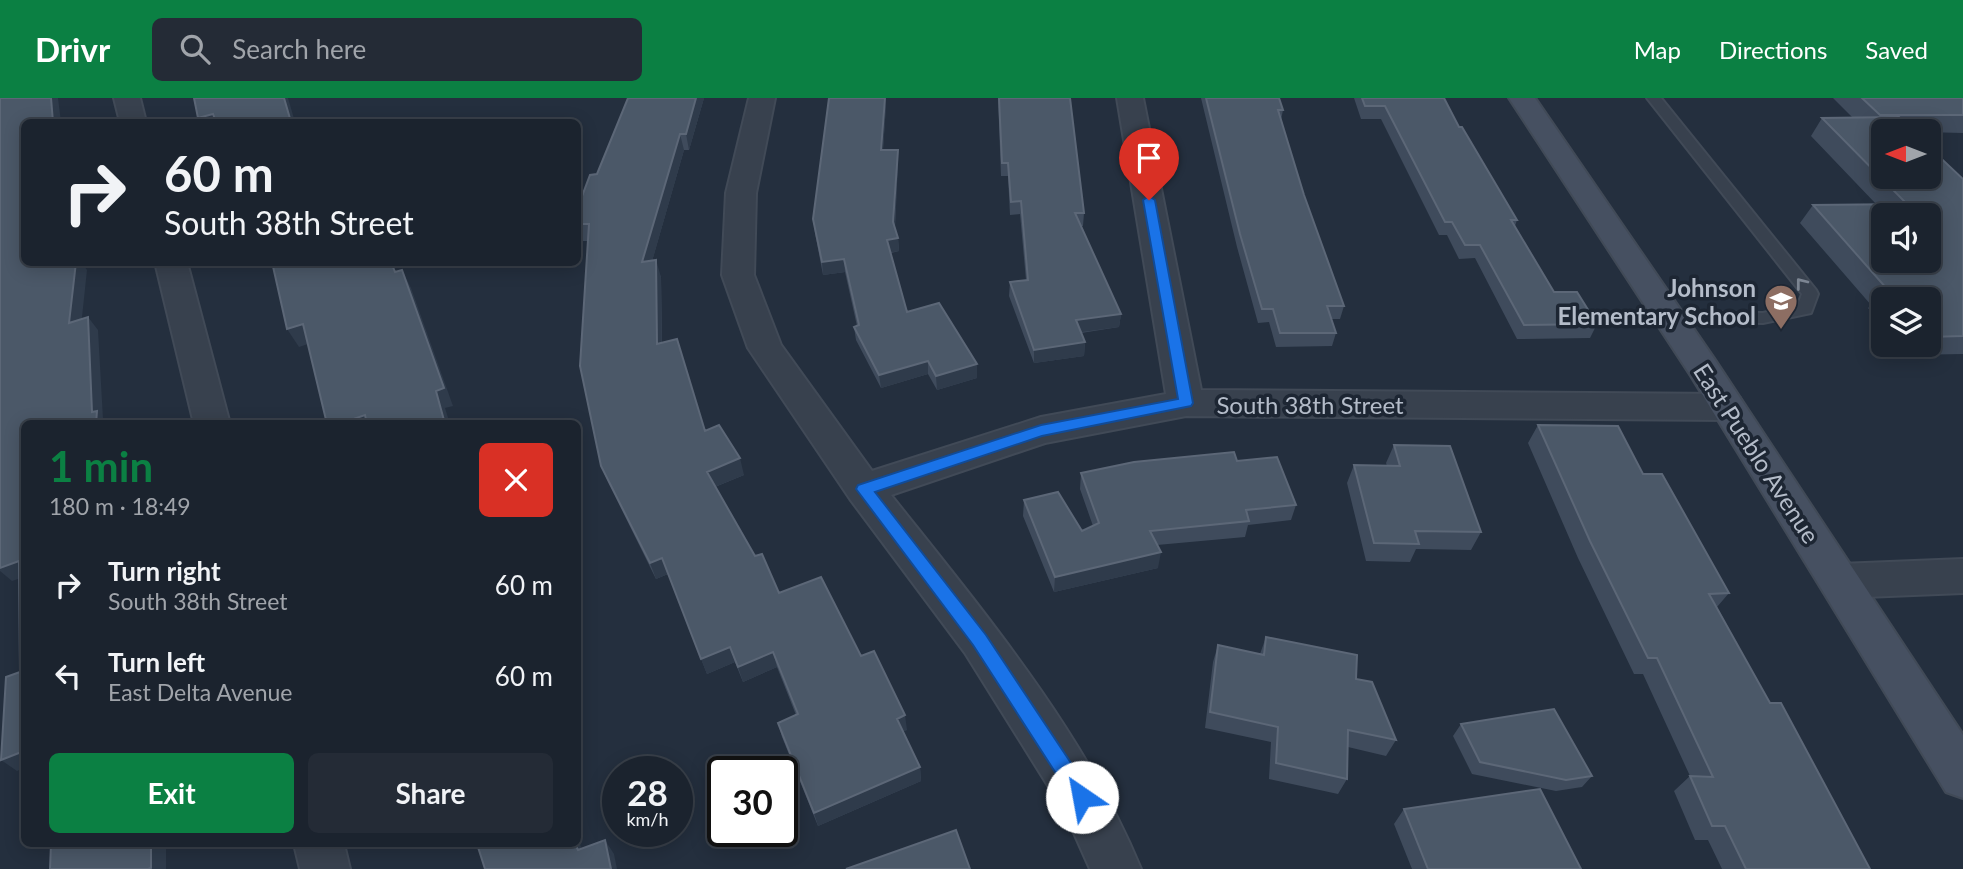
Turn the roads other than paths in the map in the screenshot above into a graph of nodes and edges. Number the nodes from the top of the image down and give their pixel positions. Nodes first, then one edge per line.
1 (127, 98) edge
2 (762, 98) edge
3 (1130, 98) edge
4 (1522, 98) edge
5 (1654, 98) edge
6 (132, 119) edge
7 (172, 266) edge
8 (1669, 317) junction
9 (1186, 403) junction
10 (1727, 407) junction
11 (211, 420) edge
12 (864, 489) junction
13 (1963, 576) edge
14 (1840, 581) junction
15 (1963, 776) edge
16 (320, 847) edge
17 (325, 869) edge
18 (1116, 869) edge

1 - 6 street
2 - 12 street
3 - 9 street
4 - 8 street, East Pueblo Avenue
8 -> 5 lane
7 - 11 street
8 - 10 street, East Pueblo Avenue
9 - 10 street, South 38th Street
9 - 12 street, South 38th Street
10 - 14 street, East Pueblo Avenue
12 - 18 street
13 - 14 street
14 - 15 street, East Pueblo Avenue
16 - 17 street

